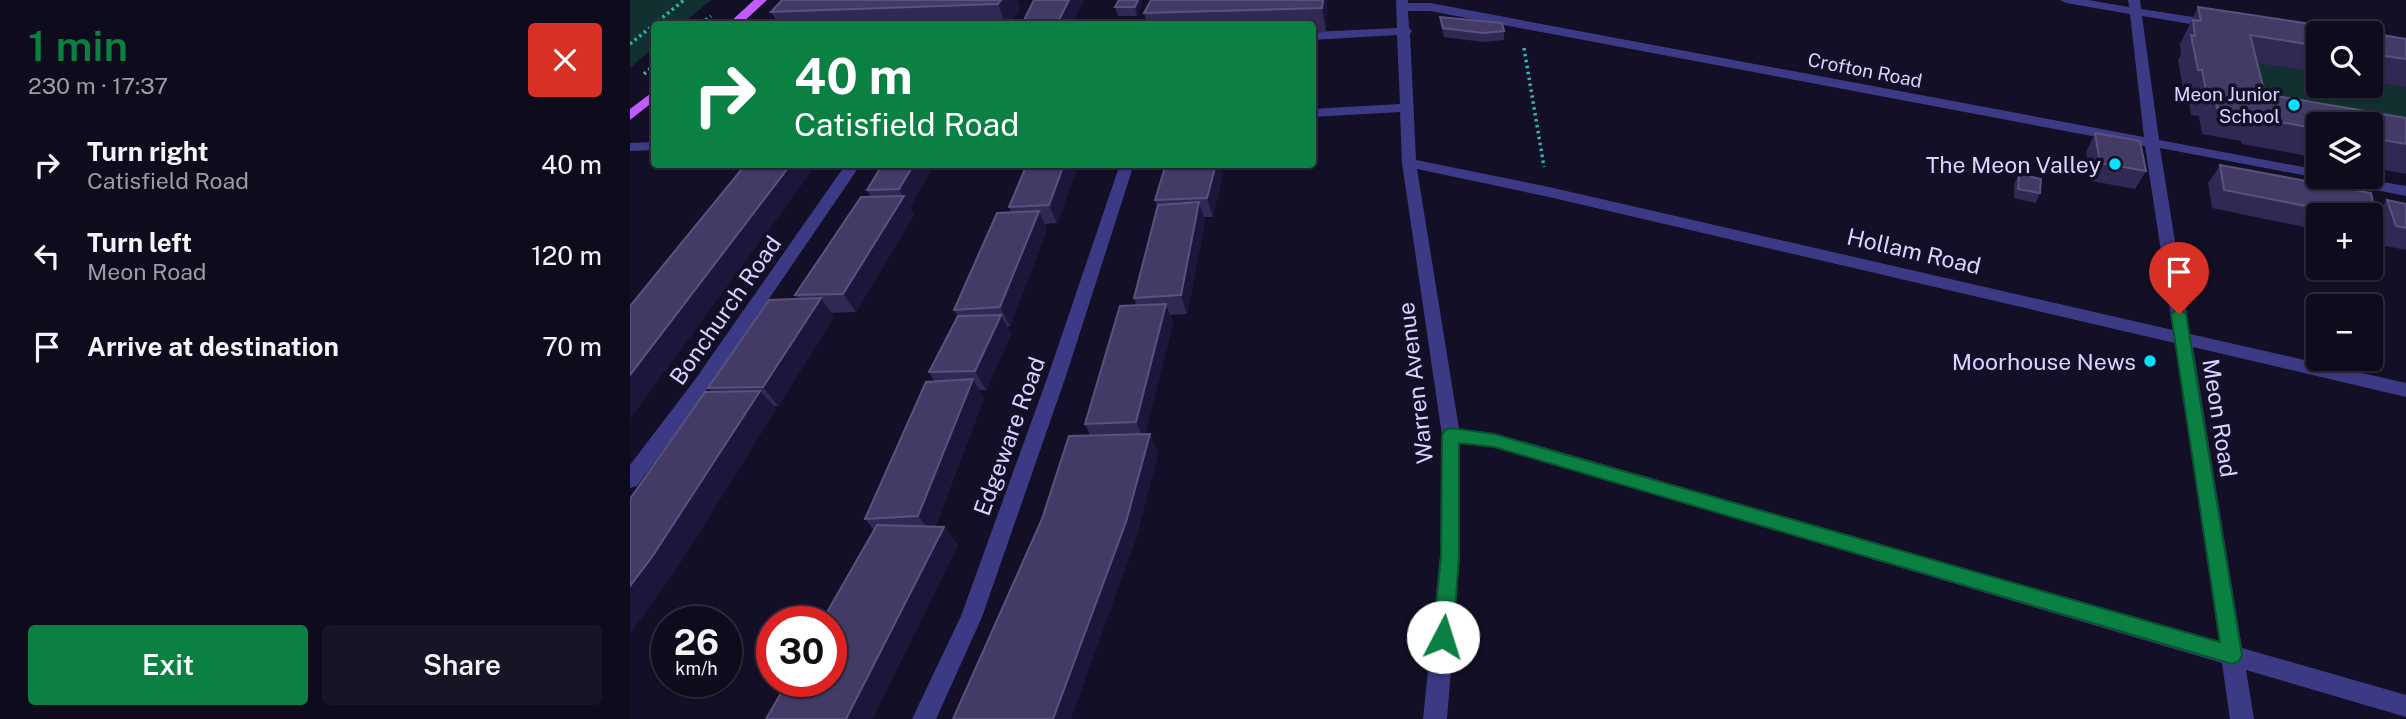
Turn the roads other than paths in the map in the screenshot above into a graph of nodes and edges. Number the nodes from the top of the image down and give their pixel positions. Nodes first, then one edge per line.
1 (761, 0) edge
2 (2066, 0) edge
3 (1403, 3) edge
4 (2135, 6) edge
5 (737, 21) edge
6 (2227, 26) edge
7 (1406, 31) junction
8 (1316, 36) edge
9 (651, 98) edge
10 (1406, 108) junction
11 (1316, 113) edge
12 (630, 116) edge
13 (2152, 143) junction
14 (651, 146) edge
15 (630, 147) edge
16 (1409, 163) junction
17 (851, 168) edge
18 (1126, 168) edge
19 (2306, 172) edge
20 (2383, 187) edge
21 (2406, 191) edge
22 (2183, 338) junction
23 (2406, 390) edge
24 (1451, 435) junction
25 (630, 480) edge
26 (2232, 655) junction
27 (2406, 706) edge
28 (924, 719) edge
29 (1436, 719) edge
30 (2242, 719) edge

1 - 5 main road
2 - 4 street
3 - 7 street, Warren Avenue
3 - 13 street, Crofton Road
4 - 6 street
4 - 13 street, Meon Road
7 - 8 street
7 - 10 street, Warren Avenue
9 - 12 main road
10 - 11 street
10 - 16 street, Warren Avenue
13 - 19 street, Crofton Road
13 - 22 street, Meon Road
14 - 15 street
16 - 22 street, Hollam Road
16 - 24 street, Warren Avenue
17 - 25 street, Bonchurch Road
18 - 28 street, Edgeware Road
20 - 21 street
22 - 23 street, Hollam Road
22 - 26 street, Meon Road
24 - 26 street
24 - 29 street, Warren Avenue
26 - 27 street
26 - 30 street, Meon Road

